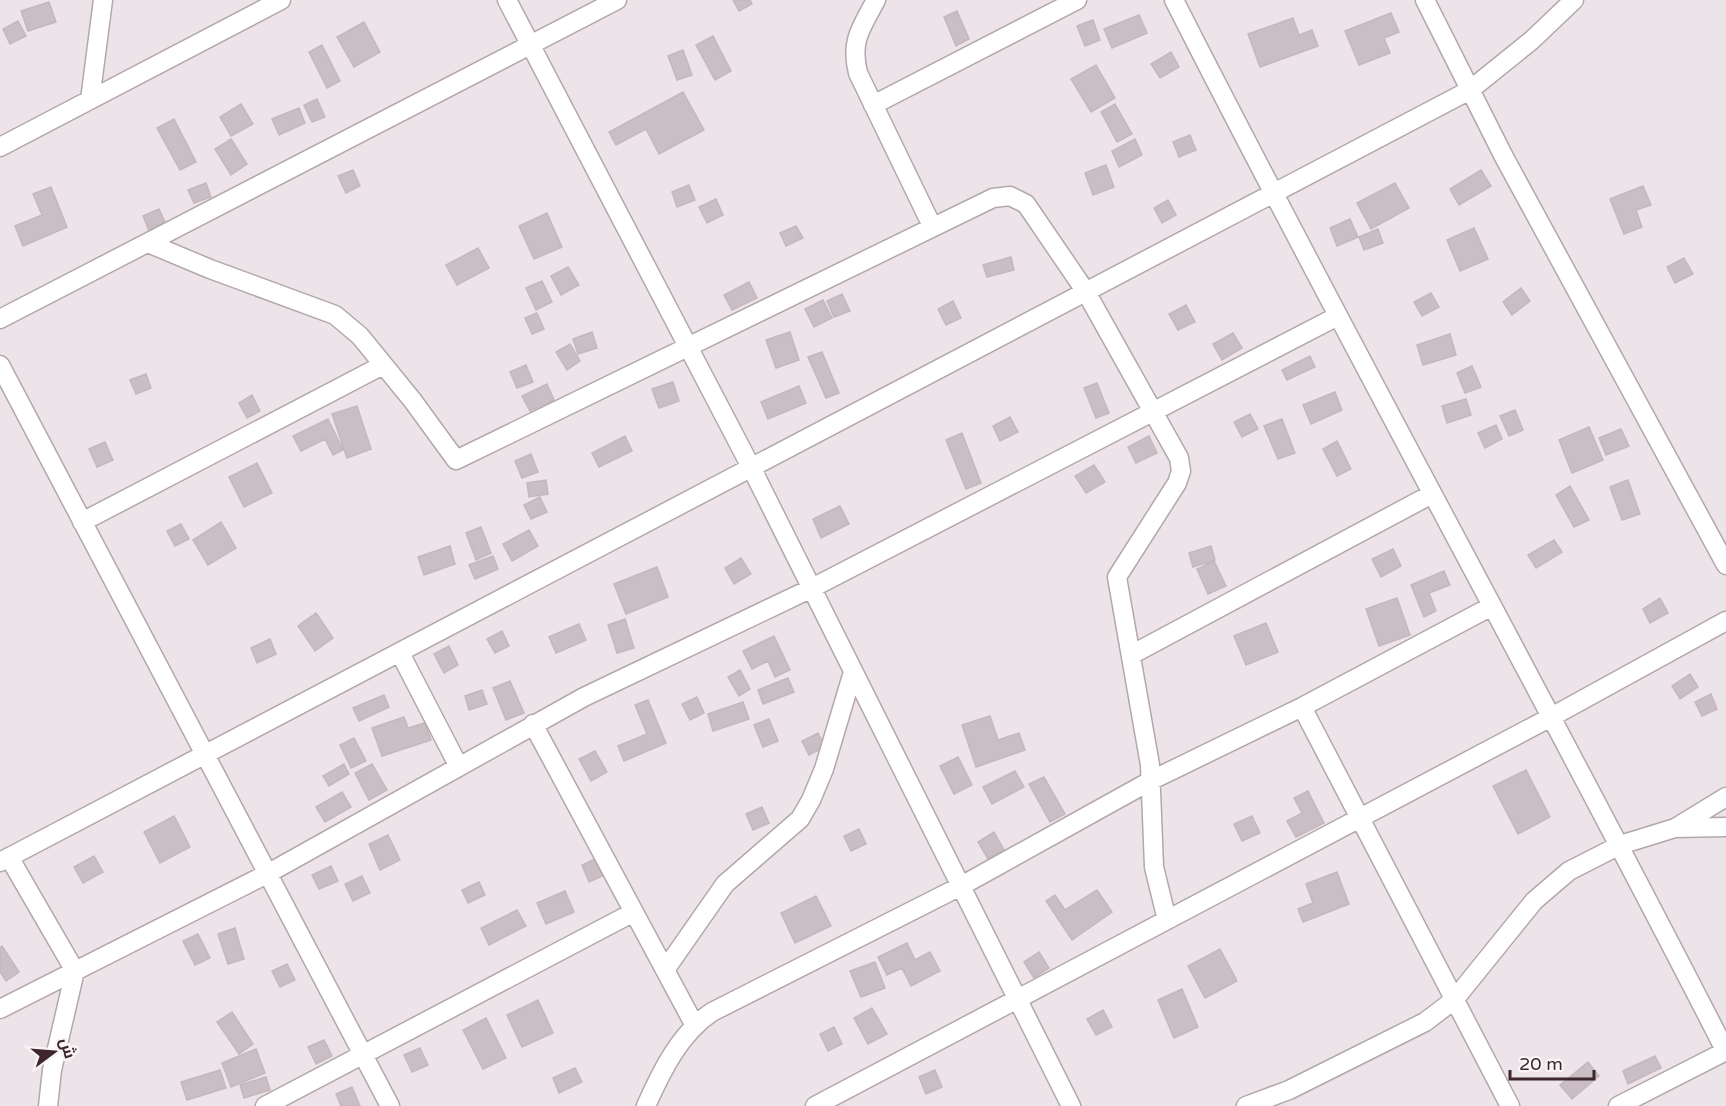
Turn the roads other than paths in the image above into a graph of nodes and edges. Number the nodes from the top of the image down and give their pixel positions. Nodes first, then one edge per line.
1 (103, 0) edge
2 (281, 0) edge
3 (507, 0) edge
4 (617, 0) edge
5 (876, 0) edge
6 (1077, 0) edge
7 (1174, 0) edge
8 (1425, 0) edge
9 (1574, 0) edge
10 (531, 45) junction
11 (1470, 90) junction
12 (90, 100) junction
13 (873, 105) junction
14 (0, 147) edge
15 (1273, 195) junction
16 (932, 226) junction
17 (148, 243) junction
18 (1086, 292) junction
19 (1336, 317) junction
20 (0, 319) edge
21 (688, 346) junction
22 (0, 365) edge
23 (383, 365) junction
24 (1154, 411) junction
25 (752, 469) junction
26 (1432, 494) junction
27 (82, 522) junction
28 (1726, 565) edge
29 (812, 588) junction
30 (1492, 606) junction
31 (1726, 621) edge
32 (400, 653) junction
33 (1131, 656) junction
34 (854, 672) junction
35 (1302, 706) junction
36 (1553, 716) junction
37 (533, 724) junction
38 (205, 755) junction
39 (459, 767) junction
40 (1152, 780) junction
41 (1726, 797) edge
42 (1359, 818) junction
43 (1726, 827) edge
44 (1675, 828) junction
45 (1620, 845) junction
46 (5, 859) edge
47 (267, 874) junction
48 (961, 886) junction
49 (634, 912) junction
50 (1167, 920) junction
51 (665, 970) junction
52 (75, 971) junction
53 (1018, 999) junction
54 (1454, 1000) junction
55 (0, 1009) edge
56 (694, 1024) junction
57 (1726, 1052) edge
58 (363, 1054) junction
59 (48, 1106) edge
60 (265, 1106) edge
61 (390, 1106) edge
62 (645, 1106) edge
63 (815, 1106) edge
64 (1071, 1106) edge
65 (1246, 1106) edge
66 (1510, 1106) edge
67 (1618, 1106) edge

1 - 12 street
2 - 12 street
3 - 10 street
4 - 10 street
5 - 13 street
6 - 13 street
7 - 15 street
8 - 11 street
9 - 11 street
10 - 17 street
10 - 21 street
11 - 15 street
11 - 28 street
12 - 14 street
13 - 16 street
15 - 18 street
15 - 19 street
16 - 18 street
16 - 21 street
17 - 20 street
17 - 23 street
18 - 24 street
18 - 25 street
19 - 24 street
19 - 26 street
21 - 23 street
21 - 25 street
22 - 27 street
23 - 27 street
24 - 29 street
24 - 33 street
25 - 29 street
25 - 32 street
26 - 30 street
26 - 33 street
27 - 38 street
29 - 34 street
29 - 37 street
30 - 35 street
30 - 36 street
31 - 36 street
32 - 38 street
32 - 39 street
33 - 40 street
34 - 48 street
34 - 51 street
35 - 40 street
35 - 42 street
36 - 42 street
36 - 45 street
37 - 39 street
37 - 49 street
38 - 46 street
38 - 47 street
39 - 47 street
40 - 48 street
40 - 50 street
41 - 44 street
42 - 50 street
42 - 54 street
43 - 44 street
44 - 45 street
45 - 54 street
45 - 57 street
46 - 52 street
47 - 52 street
47 - 58 street
48 - 53 street
48 - 56 street
49 - 51 street
49 - 58 street
50 - 53 street
51 - 56 street
52 - 55 street
52 - 59 street
53 - 63 street
53 - 64 street
54 - 65 street
54 - 66 street
56 - 62 street
57 - 67 street
58 - 60 street
58 - 61 street

